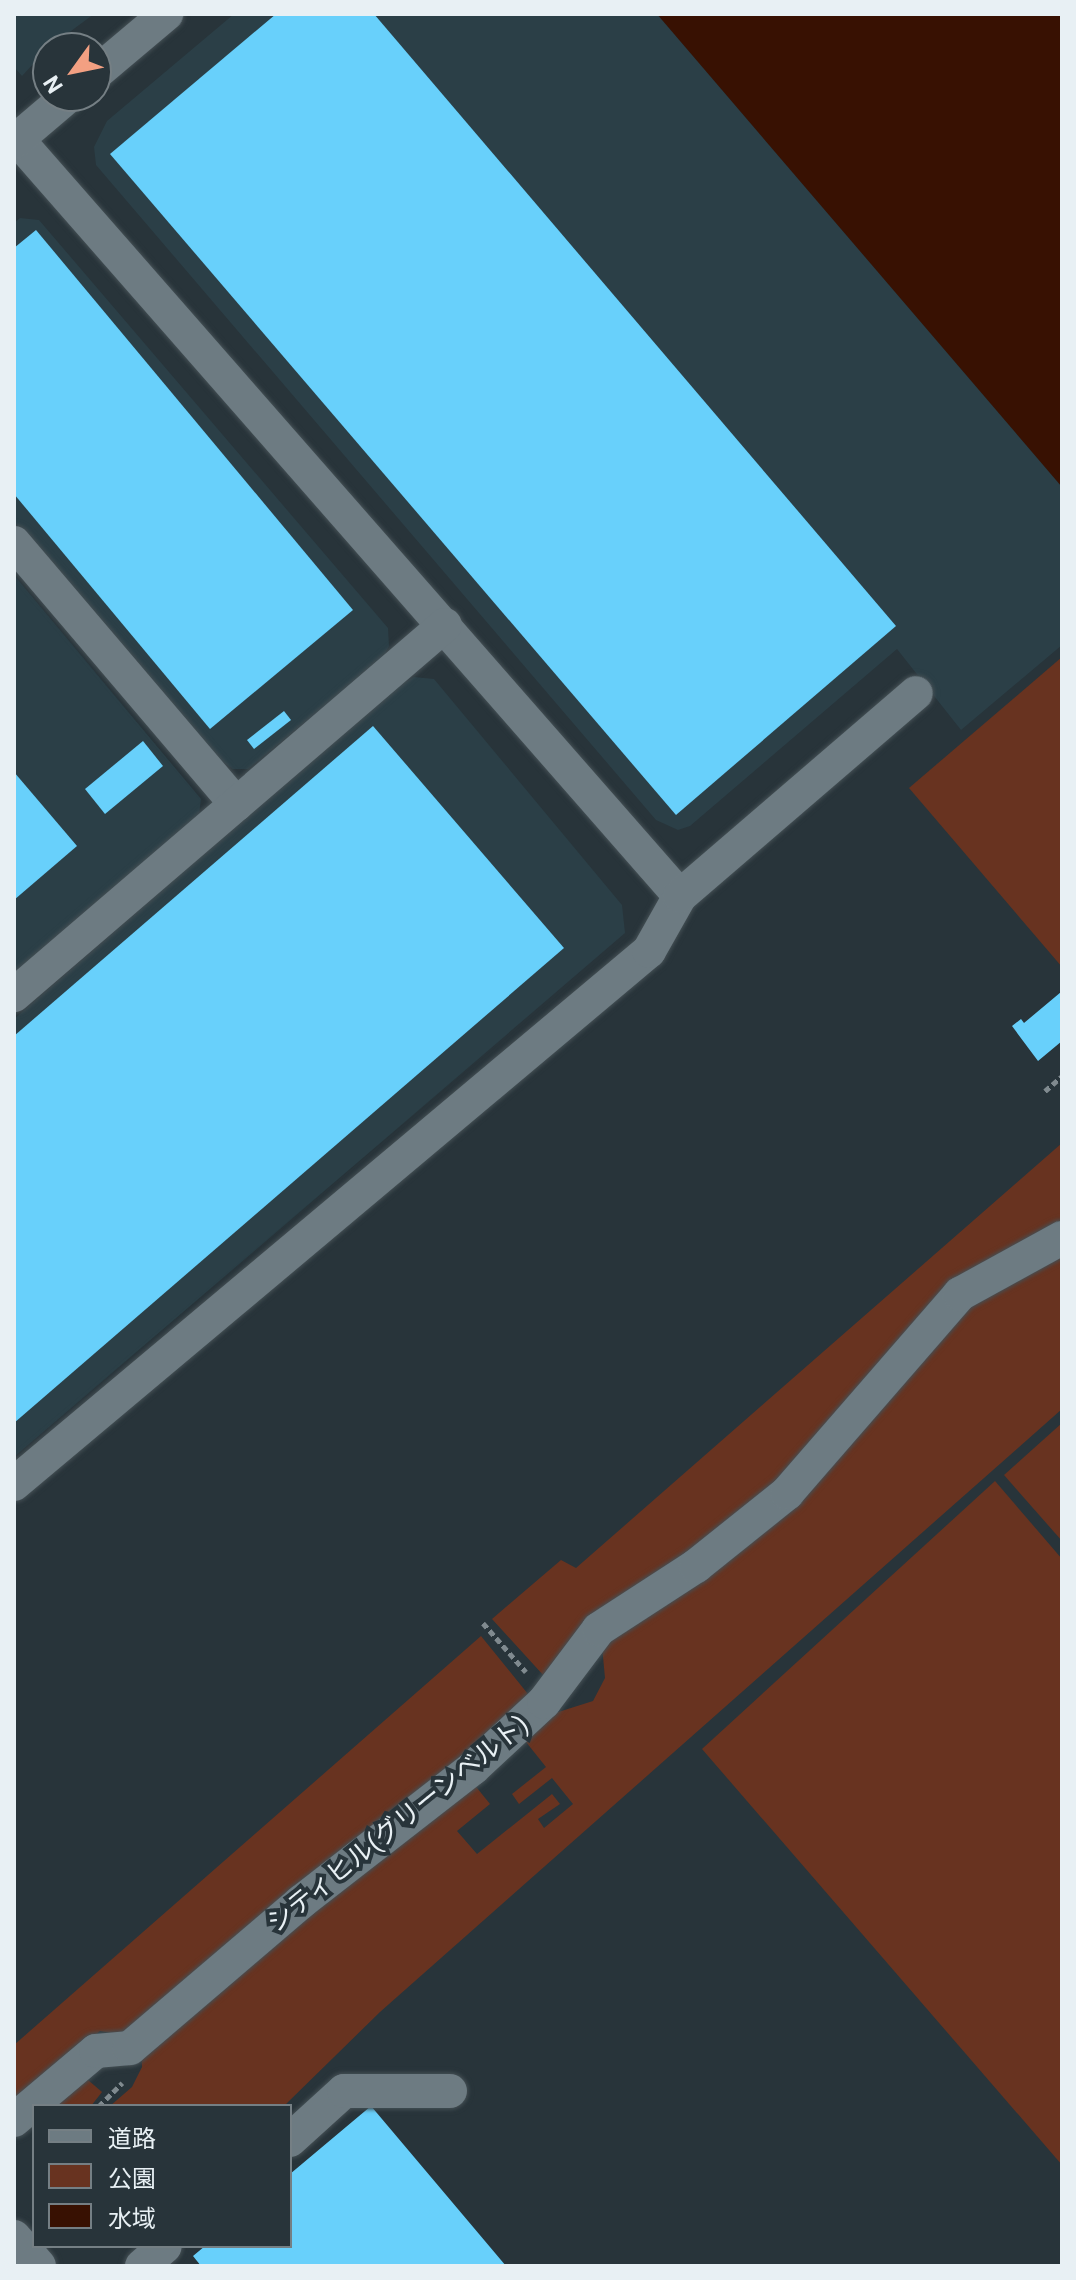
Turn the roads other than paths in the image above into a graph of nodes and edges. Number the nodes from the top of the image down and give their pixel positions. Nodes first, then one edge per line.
1 (166, 14) edge
2 (112, 60) edge
3 (49, 112) edge
4 (16, 140) edge
5 (14, 543) edge
6 (445, 625) junction
7 (916, 693) dead end
8 (236, 804) junction
9 (680, 896) junction
10 (14, 995) edge
11 (1062, 1238) edge
12 (14, 1484) edge
13 (450, 2091) dead end
14 (33, 2104) edge
15 (292, 2138) edge
16 (14, 2237) edge
17 (163, 2248) edge
18 (39, 2266) edge
19 (142, 2266) edge

1 - 2 street
3 - 4 street
4 - 6 street
5 - 8 street
6 - 8 street
6 - 9 street
7 - 9 street
8 - 10 street
9 - 12 street
11 - 14 street, シティヒル(グリーンベルト)
13 - 15 street
16 - 18 street
17 - 19 street

